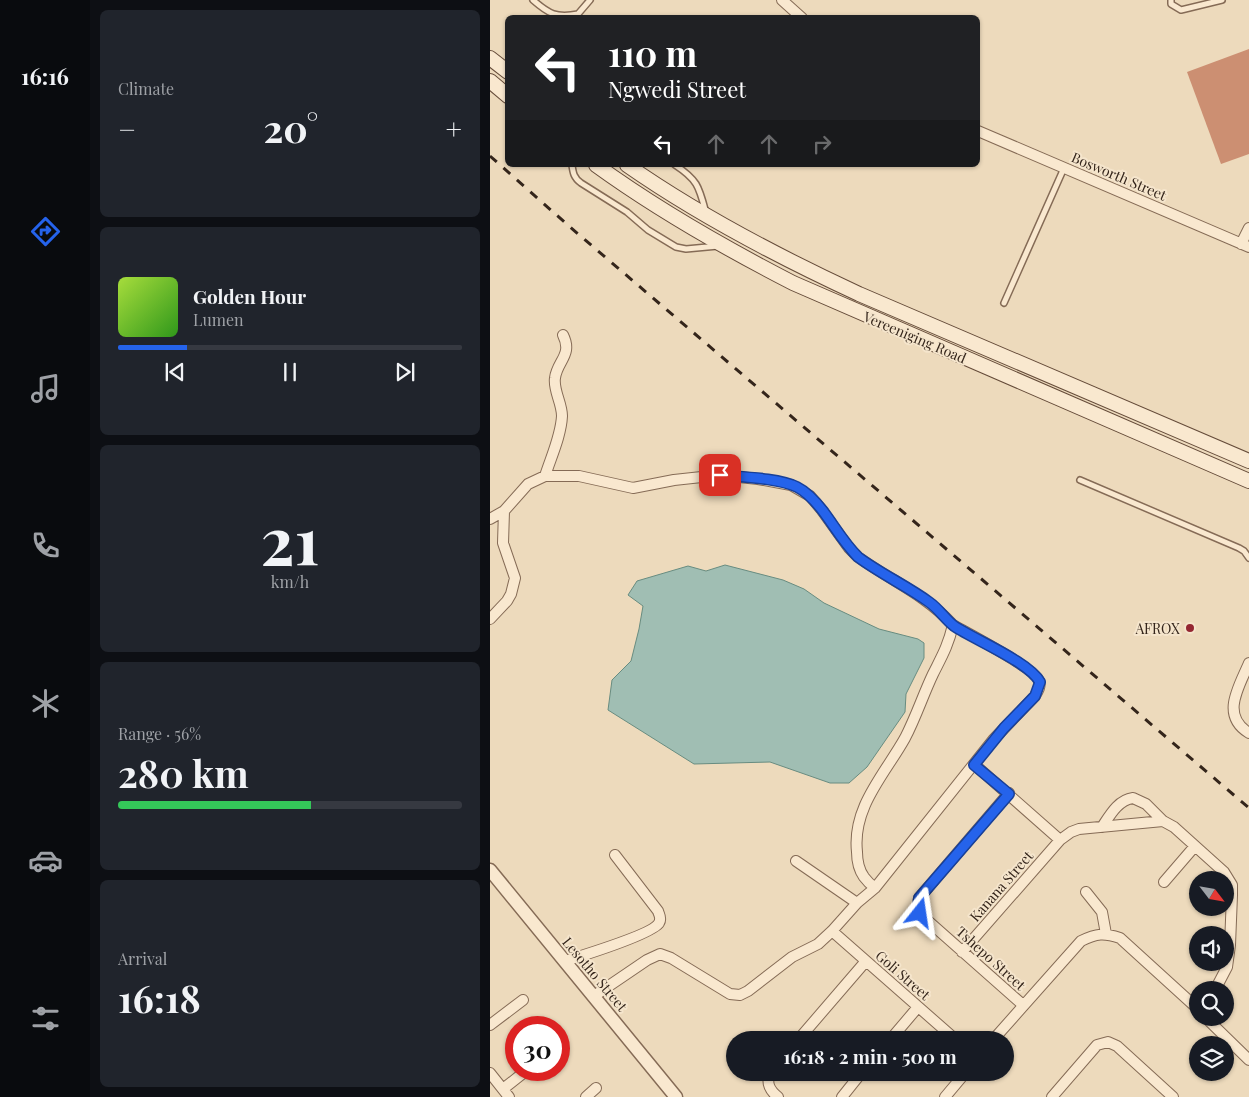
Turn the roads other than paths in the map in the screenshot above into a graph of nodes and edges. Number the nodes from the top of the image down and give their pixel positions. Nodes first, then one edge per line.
1 (533, 0) edge
2 (590, 0) edge
3 (782, 0) edge
4 (1171, 0) edge
5 (1222, 0) edge
6 (556, 15) edge
7 (573, 15) edge
8 (799, 15) edge
9 (490, 58) edge
10 (505, 70) edge
11 (490, 81) edge
12 (505, 94) edge
13 (980, 132) edge
14 (572, 167) edge
15 (599, 167) edge
16 (630, 167) edge
17 (678, 167) edge
18 (1064, 168) junction
19 (707, 216) junction
20 (1249, 228) edge
21 (1245, 245) edge
22 (723, 246) junction
23 (1004, 303) dead end
24 (563, 335) dead end
25 (1249, 461) edge
26 (545, 476) junction
27 (1080, 480) dead end
28 (1249, 481) edge
29 (504, 511) junction
30 (490, 519) edge
31 (1249, 558) edge
32 (490, 619) edge
33 (953, 625) junction
34 (1249, 663) edge
35 (1249, 733) edge
36 (974, 765) junction
37 (1009, 794) junction
38 (1163, 821) junction
39 (1102, 827) junction
40 (1060, 840) junction
41 (1194, 846) junction
42 (615, 856) dead end
43 (796, 861) dead end
44 (490, 870) edge
45 (1164, 882) dead end
46 (875, 888) junction
47 (1086, 892) dead end
48 (857, 903) junction
49 (832, 931) junction
50 (1106, 934) junction
51 (962, 952) junction
52 (565, 961) junction
53 (866, 962) junction
54 (1220, 981) edge
55 (594, 996) junction
56 (523, 1000) dead end
57 (1189, 1002) edge
58 (1023, 1006) junction
59 (918, 1007) junction
60 (490, 1025) edge
61 (1214, 1026) edge
62 (806, 1031) edge
63 (898, 1031) edge
64 (946, 1031) edge
65 (1002, 1031) edge
66 (1249, 1060) edge
67 (490, 1073) edge
68 (517, 1081) edge
69 (767, 1081) edge
70 (855, 1081) edge
71 (958, 1081) edge
72 (596, 1088) dead end
73 (506, 1093) edge
74 (1166, 1095) edge
75 (586, 1097) edge
76 (676, 1097) edge
77 (778, 1097) edge
78 (842, 1097) edge
79 (945, 1097) edge
80 (1052, 1097) edge

1 - 6 lane
2 - 7 lane
3 - 8 street
4 - 5 lane
9 - 10 main road
11 - 12 main road
13 - 18 street, Bosworth Street
14 - 22 lane
15 - 22 main road, Vereeniging Road
16 - 19 main road, Vereeniging Road
17 - 19 lane
18 - 21 street, Bosworth Street
18 - 23 lane
19 - 25 main road, Vereeniging Road
20 - 21 street
22 - 28 main road, Vereeniging Road
24 - 26 street
26 - 29 street
26 - 33 street
27 - 31 lane
29 - 30 street
29 - 32 street
33 - 36 street
33 - 46 street
34 - 35 street
36 - 37 street
36 - 46 street
37 - 40 street
37 - 51 street, Tshepo Street
38 - 39 street
38 - 39 street
38 - 41 street
39 - 40 street
40 - 51 street, Kanana Street
41 - 45 street
41 - 54 street
42 - 52 street
43 - 48 street
44 - 52 street, Lesotho Street
46 - 48 street
47 - 50 street
48 - 49 street
49 - 53 street, Goli Street
49 - 55 street
50 - 57 street
50 - 58 street
51 - 58 street, Tshepo Street
52 - 55 street, Lesotho Street
53 - 59 street, Goli Street
53 - 62 street
55 - 76 street, Lesotho Street
56 - 60 street
58 - 65 street
59 - 63 street
59 - 64 street, Goli Street
61 - 66 street
67 - 73 street
68 - 73 street
69 - 77 street
70 - 78 street
71 - 79 street
72 - 75 street
74 - 80 street

